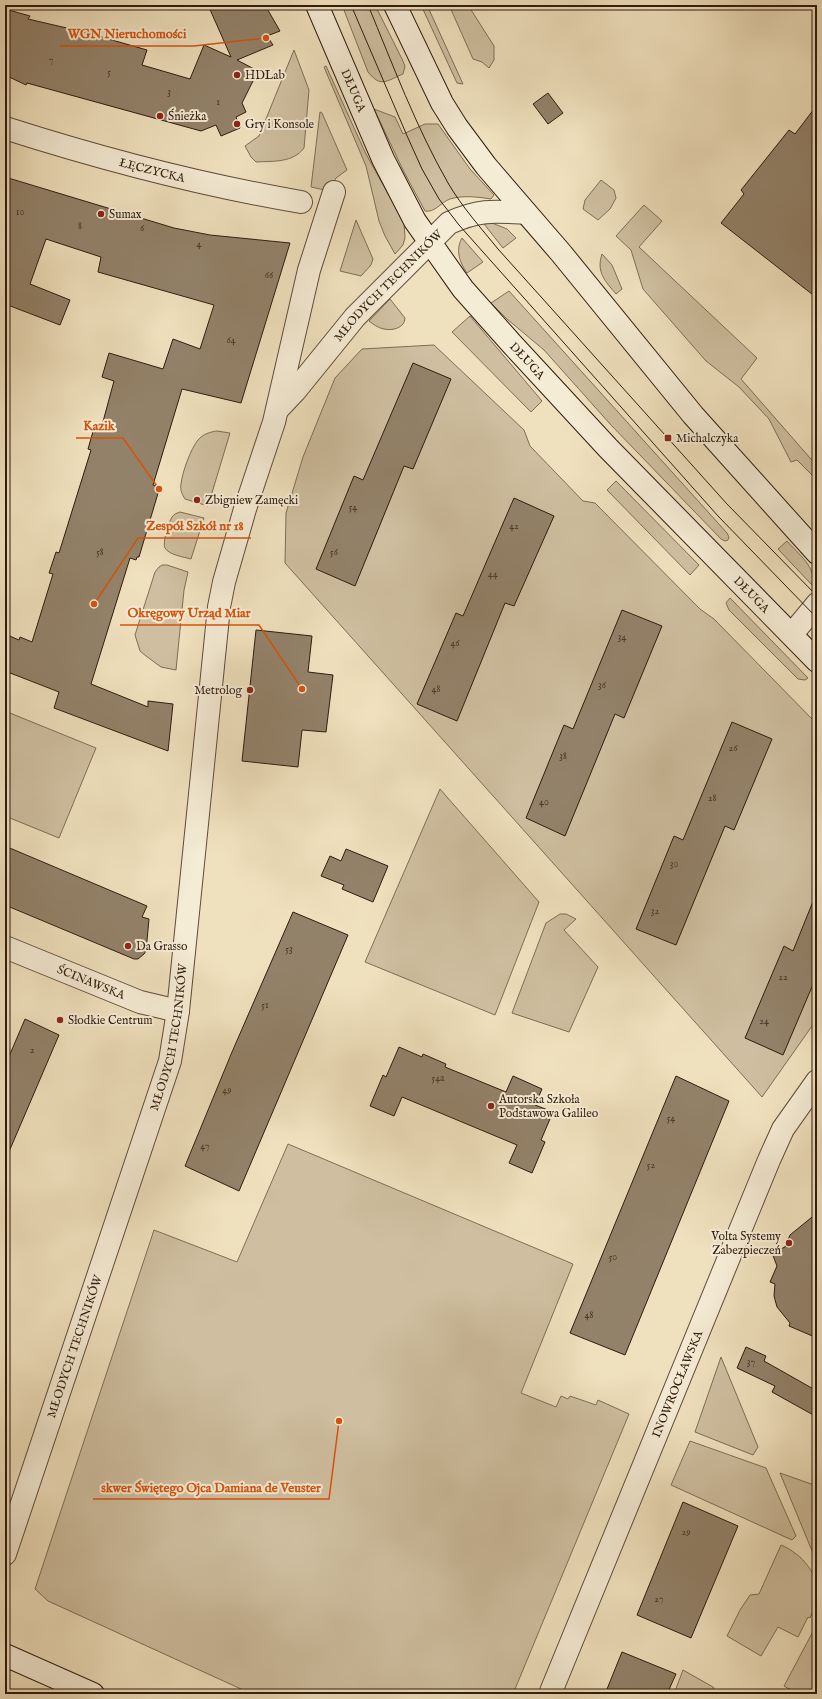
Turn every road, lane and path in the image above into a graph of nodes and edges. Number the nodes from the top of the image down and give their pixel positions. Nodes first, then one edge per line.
1 (317, 5) edge
2 (395, 5) edge
3 (5, 128) edge
4 (334, 192) dead end
5 (302, 202) dead end
6 (526, 213) junction
7 (430, 242) junction
8 (277, 410) junction
9 (817, 553) edge
10 (817, 604) edge
11 (792, 634) junction
12 (817, 661) edge
13 (5, 947) edge
14 (178, 1011) junction
15 (817, 1081) edge
16 (5, 1554) edge
17 (5, 1655) edge
18 (93, 1694) edge
19 (550, 1694) edge

1 - 7 street, DŁUGA
2 - 6 street
3 - 5 street, ŁĘCZYCKA
4 - 8 street, MŁODYCH TECHNIKÓW
6 - 7 street, MŁODYCH TECHNIKÓW
6 - 9 street
7 - 8 street, MŁODYCH TECHNIKÓW
7 - 11 street, DŁUGA
8 - 14 street, MŁODYCH TECHNIKÓW
10 - 11 street
11 - 12 street, DŁUGA
13 - 14 street, ŚCINAWSKA
14 - 16 street, MŁODYCH TECHNIKÓW
15 - 19 street, INOWROCŁAWSKA
17 - 18 street

